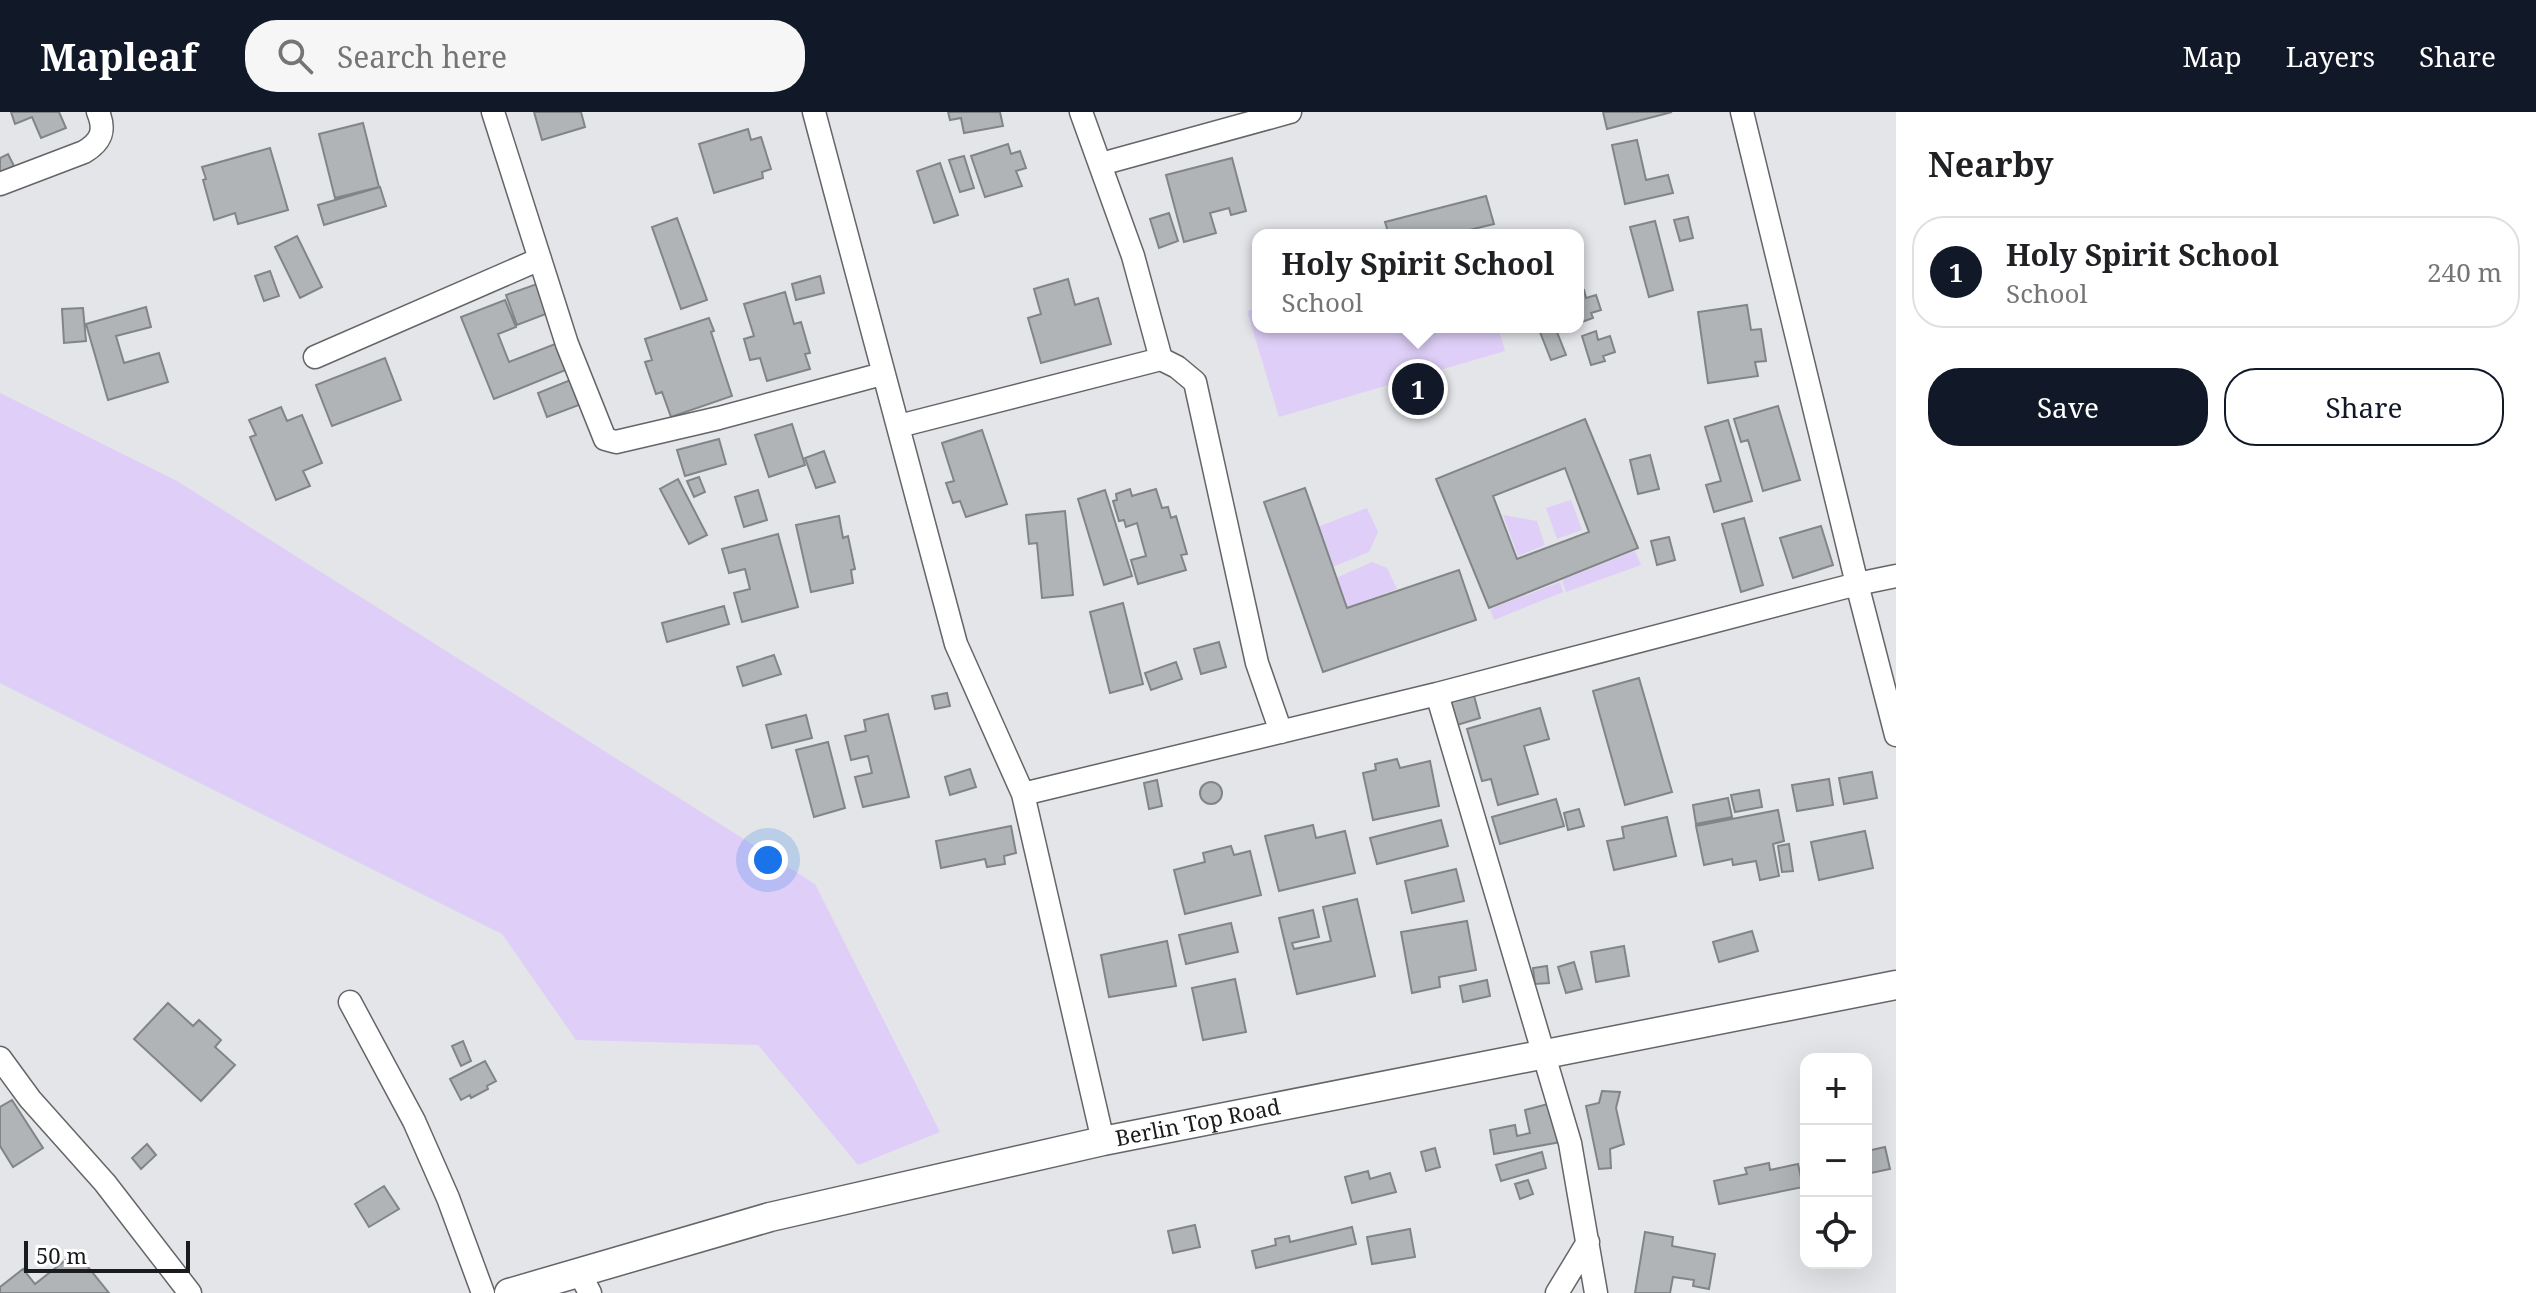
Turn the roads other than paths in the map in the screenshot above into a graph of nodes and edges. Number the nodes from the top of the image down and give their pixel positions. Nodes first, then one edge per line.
1 (98, 112) edge
2 (493, 112) edge
3 (814, 112) edge
4 (1081, 112) edge
5 (1290, 112) edge
6 (1742, 112) edge
7 (1101, 164) junction
8 (0, 184) edge
9 (540, 259) junction
10 (315, 357) dead end
11 (1161, 359) junction
12 (882, 374) junction
13 (899, 426) junction
14 (1896, 576) edge
15 (1857, 584) junction
16 (1437, 694) junction
17 (1281, 732) junction
18 (1896, 735) edge
19 (1023, 794) junction
20 (1896, 985) edge
21 (350, 1002) dead end
22 (1544, 1056) junction
23 (0, 1058) edge
24 (1103, 1141) junction
25 (1588, 1242) junction
26 (584, 1282) edge
27 (190, 1293) edge
28 (483, 1293) edge
29 (509, 1293) edge
30 (1557, 1293) edge
31 (1596, 1293) edge

1 - 8 street
2 - 9 street
3 - 12 street
4 - 7 street
5 - 7 street
6 - 15 street
7 - 11 street
9 - 10 street
9 - 12 street
11 - 13 street
11 - 17 street
12 - 13 street
13 - 19 street
14 - 15 street
15 - 16 street
15 - 18 street
16 - 17 street
16 - 22 street
17 - 19 street
19 - 24 street
20 - 22 street, Berlin Top Road
21 - 28 street
22 - 24 street, Berlin Top Road
22 - 25 street
23 - 27 street
24 - 26 street, Berlin Top Road
25 - 30 street
25 - 31 street
26 - 29 street, Berlin Top Road

